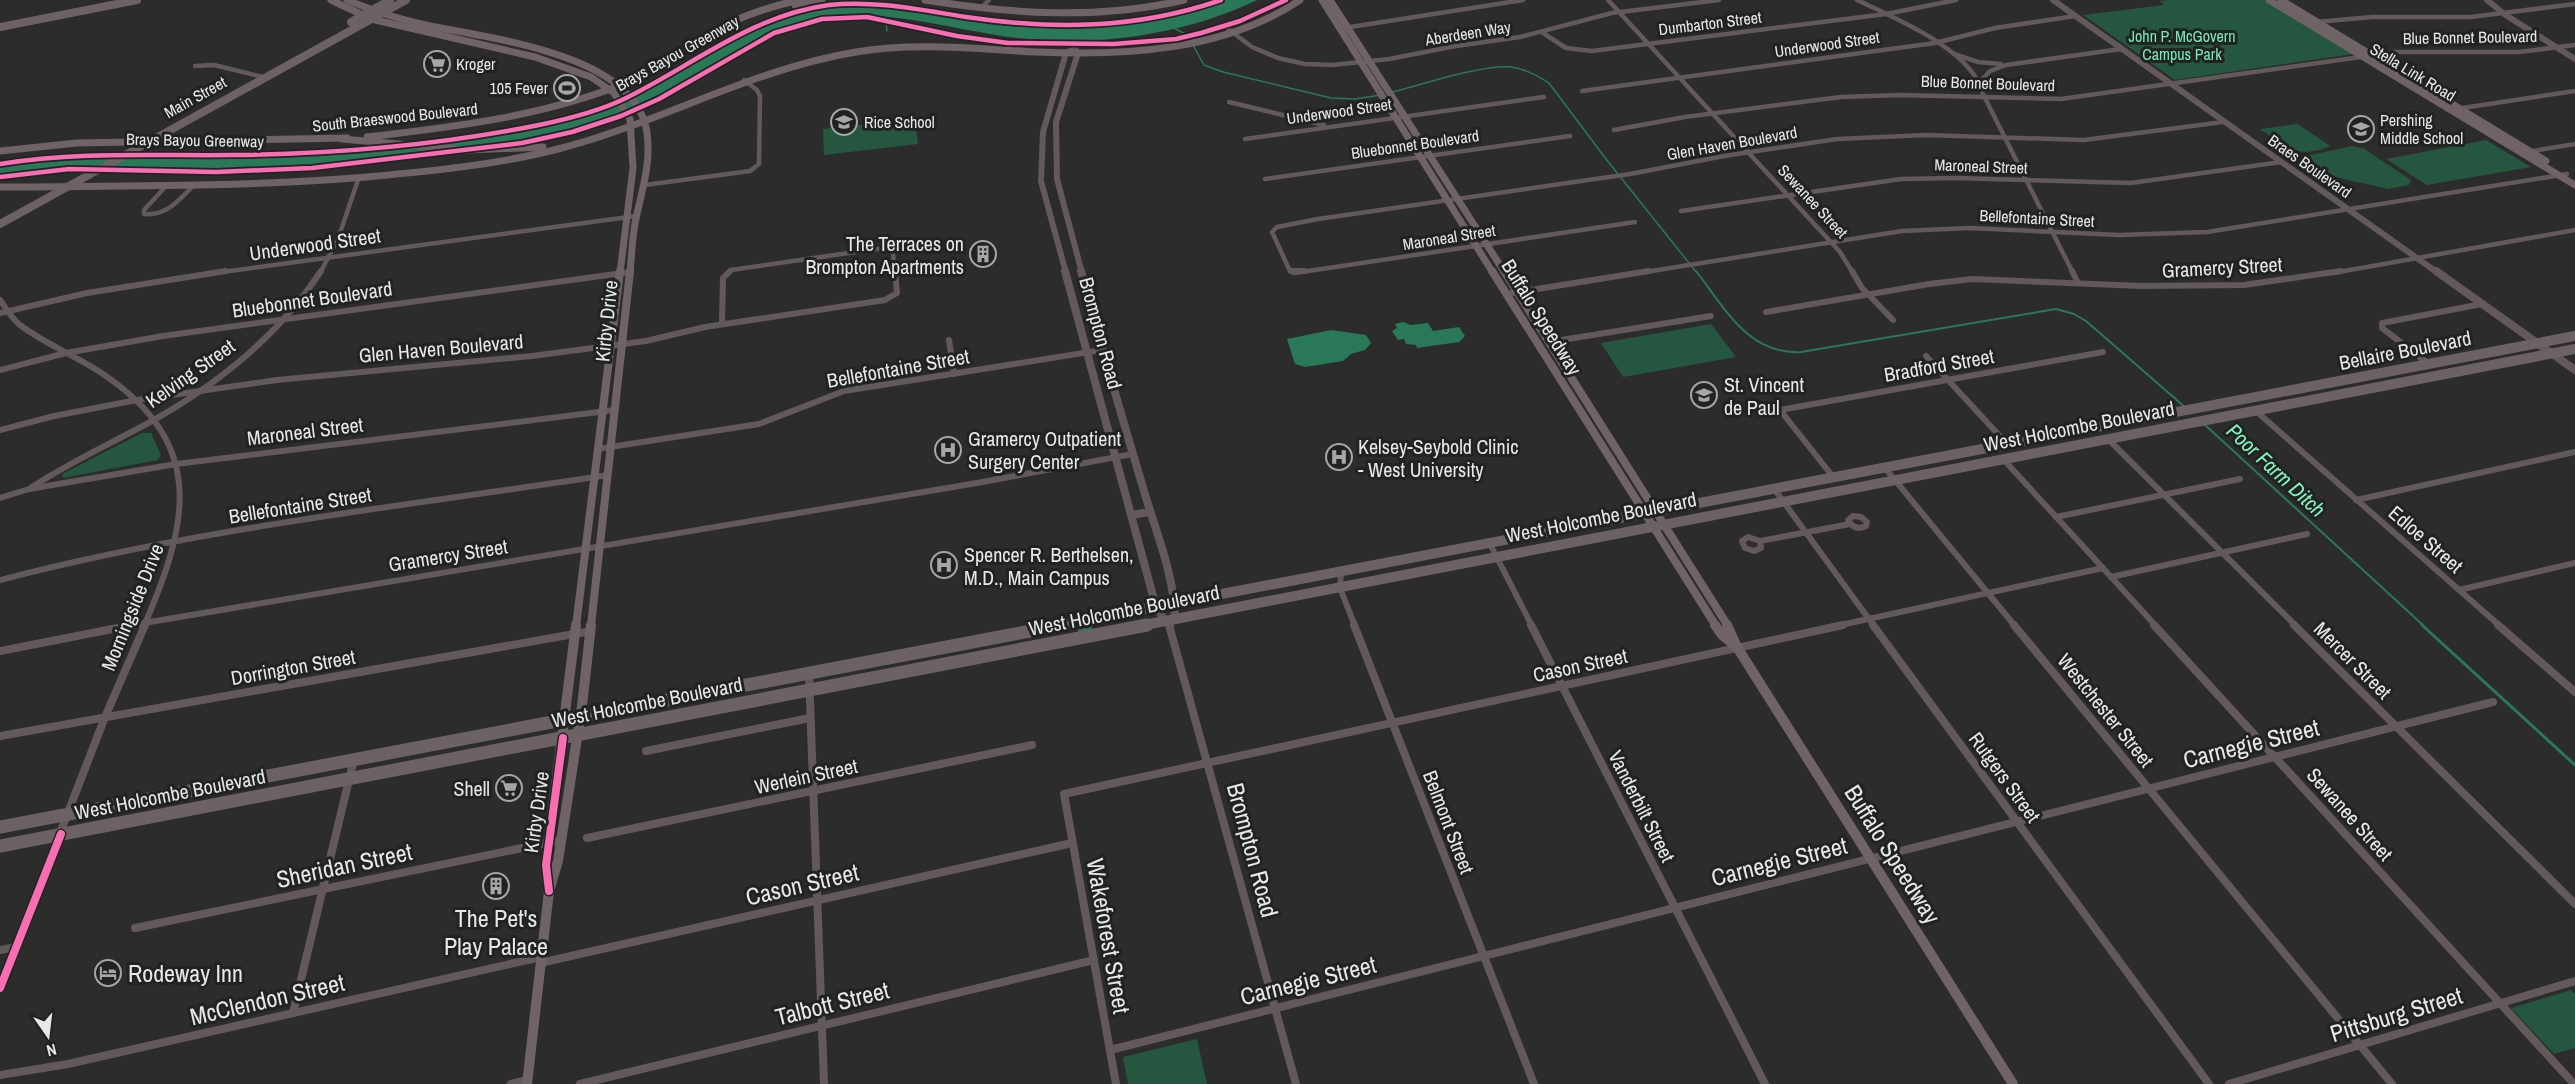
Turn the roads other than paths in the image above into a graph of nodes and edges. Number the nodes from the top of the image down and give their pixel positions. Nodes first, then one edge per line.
1 (116, 0) edge
2 (137, 0) edge
3 (331, 0) edge
4 (347, 0) edge
5 (390, 0) edge
6 (406, 0) edge
7 (799, 0) edge
8 (822, 0) edge
9 (925, 0) edge
10 (952, 0) edge
11 (988, 0) edge
12 (1169, 0) edge
13 (1184, 0) edge
14 (1290, 0) edge
15 (1300, 0) edge
16 (1322, 0) edge
17 (1330, 0) edge
18 (1523, 0) edge
19 (1608, 0) edge
20 (1719, 0) edge
21 (1857, 0) edge
22 (1956, 0) edge
23 (2053, 0) edge
24 (2269, 0) edge
25 (2281, 0) edge
26 (2487, 0) edge
27 (783, 4) edge
28 (2575, 4) edge
29 (96, 6) junction
30 (982, 7) junction
31 (371, 11) junction
32 (1619, 12) junction
33 (382, 14) junction
34 (1886, 14) junction
35 (2504, 14) junction
36 (362, 16) junction
37 (2075, 16) junction
38 (371, 19) junction
39 (2318, 22) junction
40 (2307, 23) junction
41 (0, 25) edge
42 (1350, 28) junction
43 (1341, 29) junction
44 (1230, 31) junction
45 (463, 33) junction
46 (1543, 33) junction
47 (452, 39) junction
48 (1935, 43) junction
49 (1648, 44) junction
50 (2575, 45) edge
51 (958, 46) junction
52 (2555, 48) junction
53 (2121, 49) junction
54 (1076, 51) junction
55 (1949, 51) junction
56 (1066, 54) junction
57 (2372, 55) junction
58 (2361, 56) junction
59 (2575, 59) edge
60 (1372, 63) junction
61 (1364, 64) junction
62 (2006, 65) junction
63 (195, 66) dead end
64 (2403, 73) junction
65 (2392, 75) junction
66 (261, 76) junction
67 (1679, 77) junction
68 (745, 81) junction
69 (1980, 82) junction
70 (2171, 84) junction
71 (2421, 84) junction
72 (2410, 86) junction
73 (625, 88) junction
74 (609, 90) junction
75 (1055, 90) junction
76 (1066, 90) junction
77 (1582, 91) dead end
78 (2432, 91) junction
79 (2575, 91) edge
80 (2421, 92) junction
81 (1544, 97) dead end
82 (1984, 98) junction
83 (1229, 102) dead end
84 (2462, 108) junction
85 (2451, 110) junction
86 (1712, 113) junction
87 (1406, 116) junction
88 (644, 117) junction
89 (1397, 117) junction
90 (631, 122) junction
91 (2223, 122) junction
92 (1329, 126) junction
93 (1614, 130) dead end
94 (1043, 132) junction
95 (1057, 132) junction
96 (1570, 136) dead end
97 (1245, 138) dead end
98 (2004, 138) junction
99 (342, 139) junction
100 (147, 141) junction
101 (138, 144) junction
102 (2575, 144) edge
103 (0, 151) edge
104 (2533, 151) junction
105 (1748, 152) junction
106 (2522, 153) junction
107 (1426, 156) junction
108 (2281, 162) junction
109 (633, 168) junction
110 (2567, 174) junction
111 (2559, 175) junction
112 (359, 177) junction
113 (2575, 178) edge
114 (1265, 179) dead end
115 (2027, 180) junction
116 (70, 182) junction
117 (645, 184) junction
118 (167, 185) junction
119 (194, 185) junction
120 (2575, 185) edge
121 (56, 186) junction
122 (0, 187) edge
123 (1788, 195) junction
124 (1454, 199) junction
125 (2348, 210) junction
126 (1681, 211) dead end
127 (636, 216) junction
128 (626, 218) junction
129 (0, 220) edge
130 (1635, 222) dead end
131 (2575, 230) edge
132 (2052, 231) junction
133 (1831, 242) junction
134 (1488, 244) junction
135 (1477, 246) junction
136 (1280, 251) joint
137 (330, 256) junction
138 (2416, 257) junction
139 (1079, 261) junction
140 (1064, 264) junction
141 (630, 272) junction
142 (619, 273) junction
143 (2078, 283) junction
144 (1518, 292) junction
145 (1506, 294) junction
146 (1868, 294) junction
147 (0, 300) edge
148 (2482, 304) junction
149 (8, 311) junction
150 (1766, 312) dead end
151 (0, 313) edge
152 (1711, 316) dead end
153 (283, 320) junction
154 (1893, 320) dead end
155 (722, 324) junction
156 (2575, 336) edge
157 (949, 340) dead end
158 (1549, 342) junction
159 (2537, 343) junction
160 (623, 344) junction
161 (610, 346) junction
162 (2575, 349) edge
163 (1102, 350) junction
164 (1088, 352) junction
165 (2103, 352) dead end
166 (66, 353) junction
167 (2551, 353) junction
168 (1926, 356) dead end
169 (2429, 364) junction
170 (2405, 369) junction
171 (0, 370) edge
172 (2575, 370) edge
173 (954, 374) junction
174 (1948, 380) junction
175 (2419, 380) junction
176 (2318, 385) junction
177 (200, 390) junction
178 (2331, 397) junction
179 (137, 399) junction
180 (2242, 400) junction
181 (615, 410) junction
182 (2256, 411) junction
183 (602, 412) junction
184 (1582, 415) junction
185 (1598, 418) junction
186 (154, 420) junction
187 (2090, 429) junction
188 (0, 430) edge
189 (2109, 440) junction
190 (2008, 445) junction
191 (611, 447) junction
192 (597, 449) junction
193 (2575, 452) edge
194 (1133, 454) junction
195 (1116, 458) junction
196 (2004, 460) junction
197 (176, 464) junction
198 (1885, 468) junction
199 (608, 475) junction
200 (593, 477) junction
201 (1834, 478) junction
202 (2241, 479) dead end
203 (1896, 480) junction
204 (29, 489) junction
205 (1775, 490) junction
206 (1845, 490) junction
207 (2163, 494) junction
208 (0, 498) edge
209 (2356, 500) junction
210 (1784, 502) junction
211 (1657, 511) junction
212 (1150, 512) junction
213 (1644, 514) junction
214 (1131, 515) junction
215 (2056, 517) junction
216 (1850, 524) dead end
217 (1666, 525) junction
218 (1653, 527) junction
219 (1806, 532) junction
220 (2307, 534) dead end
221 (176, 540) junction
222 (1760, 541) dead end
223 (1490, 544) junction
224 (600, 546) junction
225 (585, 549) junction
226 (2222, 553) junction
227 (1497, 557) junction
228 (2575, 563) edge
229 (2103, 568) junction
230 (1341, 572) junction
231 (2111, 577) junction
232 (0, 580) edge
233 (1340, 588) junction
234 (2459, 590) junction
235 (1988, 593) junction
236 (1175, 603) junction
237 (1156, 607) junction
238 (1869, 619) junction
239 (146, 622) junction
240 (1171, 623) junction
241 (591, 631) junction
242 (575, 634) junction
243 (1737, 647) junction
244 (0, 651) edge
245 (809, 673) junction
246 (1563, 686) junction
247 (809, 690) junction
248 (2575, 692) edge
249 (2493, 702) dead end
250 (105, 717) junction
251 (580, 717) junction
252 (810, 718) junction
253 (565, 720) junction
254 (1393, 723) junction
255 (2396, 726) junction
256 (0, 736) edge
257 (577, 736) junction
258 (563, 738) junction
259 (1032, 745) dead end
260 (646, 751) dead end
261 (2276, 757) junction
262 (354, 759) junction
263 (1209, 763) junction
264 (350, 779) junction
265 (2149, 789) junction
266 (813, 791) junction
267 (1064, 794) joint
268 (68, 813) junction
269 (2017, 822) junction
270 (0, 827) edge
271 (61, 834) junction
272 (587, 837) dead end
273 (561, 840) junction
274 (549, 842) junction
275 (1072, 843) junction
276 (0, 846) edge
277 (1871, 858) junction
278 (323, 889) junction
279 (549, 891) junction
280 (817, 900) junction
281 (2575, 904) edge
282 (1675, 908) junction
283 (135, 928) dead end
284 (17, 947) junction
285 (0, 950) edge
286 (1484, 956) junction
287 (541, 960) junction
288 (1094, 960) junction
289 (2575, 981) edge
290 (0, 988) edge
291 (2500, 1003) junction
292 (1275, 1008) junction
293 (293, 1013) junction
294 (822, 1025) junction
295 (2360, 1045) junction
296 (1110, 1050) junction
297 (0, 1076) edge
298 (527, 1082) edge
299 (512, 1084) edge
300 (580, 1084) edge
301 (824, 1084) edge
302 (1116, 1084) edge
303 (1296, 1084) edge
304 (1534, 1084) edge
305 (1764, 1084) edge
306 (2013, 1084) edge
307 (2209, 1084) edge
308 (2229, 1084) edge
309 (2392, 1084) edge
310 (2574, 1084) edge

1 - 29 main road
2 - 29 main road
3 - 36 main road, Kirby Drive
4 - 31 main road
5 - 31 main road, Main Street
6 - 33 main road, Main Street
7 - 27 main road, South Braeswood Boulevard
8 - 27 main road, South Braeswood Boulevard
9 - 30 main road
10 - 30 main road
11 - 30 street
12 - 30 main road
13 - 30 main road
14 - 44 main road
15 - 44 main road
16 - 43 main road, Buffalo Speedway
17 - 42 main road, Buffalo Speedway
18 - 42 street
19 - 32 street, Sewanee Street
20 - 32 street, Aberdeen Way
21 - 34 street
22 - 34 street, Dumbarton Street
23 - 37 street, Braes Boulevard
24 - 40 main road, Stella Link Road
25 - 39 main road, Stella Link Road
26 - 35 street
27 - 73 main road, South Braeswood Boulevard
28 - 35 street
29 - 41 main road
31 - 33 main road
31 - 36 main road, Main Street
32 - 46 street, Aberdeen Way
32 - 49 street, Sewanee Street
33 - 38 main road, Main Street
33 - 45 main road
34 - 48 street
34 - 49 street, Dumbarton Street
35 - 39 street
35 - 52 street
36 - 38 main road, Kirby Drive
36 - 66 main road, Main Street
37 - 48 street, Underwood Street
37 - 53 street, Braes Boulevard
38 - 47 main road, Kirby Drive
38 - 66 main road, Main Street
39 - 40 street
39 - 57 main road, Stella Link Road
40 - 58 main road, Stella Link Road
42 - 43 street
42 - 60 main road, Buffalo Speedway
43 - 61 main road, Buffalo Speedway
44 - 54 main road
44 - 61 street, Aberdeen Way
45 - 47 main road
45 - 73 main road
46 - 49 street, Dumbarton Street
46 - 60 street, Aberdeen Way
47 - 74 main road, Kirby Drive
48 - 55 street
48 - 67 street, Underwood Street
49 - 67 street, Sewanee Street
50 - 52 street, Blue Bonnet Boulevard
51 - 54 main road
51 - 56 main road
51 - 68 main road
52 - 57 street, Blue Bonnet Boulevard
52 - 59 street
53 - 62 street
53 - 70 street, Braes Boulevard
54 - 56 main road
54 - 76 street, Brompton Road
55 - 62 street
55 - 69 street
56 - 75 street, Brompton Road
57 - 58 street, Blue Bonnet Boulevard
57 - 64 main road, Stella Link Road
58 - 65 main road, Stella Link Road
58 - 70 street, Blue Bonnet Boulevard
60 - 61 street, Aberdeen Way
60 - 87 main road, Buffalo Speedway
61 - 89 main road, Buffalo Speedway
62 - 69 street
63 - 66 street
64 - 65 main road
64 - 71 main road, Stella Link Road
65 - 72 main road, Stella Link Road
66 - 100 main road, Main Street
66 - 101 main road, Main Street
67 - 77 street, Underwood Street
67 - 86 street, Sewanee Street
68 - 88 main road
68 - 117 street
69 - 82 street
70 - 82 street, Blue Bonnet Boulevard
70 - 91 street, Braes Boulevard
71 - 72 main road
71 - 78 main road, Stella Link Road
72 - 80 main road, Stella Link Road
73 - 74 main road, South Braeswood Boulevard
73 - 88 main road
74 - 90 main road, Kirby Drive
74 - 99 main road, South Braeswood Boulevard
75 - 76 street
75 - 94 street, Brompton Road
76 - 95 street, Brompton Road
78 - 80 main road
78 - 84 main road, Stella Link Road
79 - 84 street
80 - 85 main road, Stella Link Road
81 - 87 street, Underwood Street
82 - 86 street, Blue Bonnet Boulevard
82 - 98 street
83 - 92 street
84 - 85 street
84 - 104 main road, Stella Link Road
85 - 106 main road, Stella Link Road
86 - 93 street, Blue Bonnet Boulevard
86 - 105 street, Sewanee Street
87 - 89 street, Underwood Street
87 - 107 main road, Buffalo Speedway
88 - 90 main road
88 - 117 main road, Kirby Drive
89 - 92 street, Underwood Street
89 - 107 main road, Buffalo Speedway
90 - 99 main road
90 - 109 main road, Kirby Drive
90 - 112 main road
91 - 98 street, Glen Haven Boulevard
91 - 108 street, Braes Boulevard
92 - 97 street, Underwood Street
94 - 95 street
94 - 140 street, Brompton Road
95 - 139 street, Brompton Road
96 - 107 street, Bluebonnet Boulevard
98 - 105 street, Glen Haven Boulevard
98 - 115 street
99 - 100 main road, South Braeswood Boulevard
100 - 101 main road, Main Street
101 - 103 main road
101 - 116 main road, Main Street
101 - 116 main road, Main Street
102 - 104 street
104 - 106 street
104 - 110 main road, Stella Link Road
105 - 123 street, Sewanee Street
105 - 124 street, Glen Haven Boulevard
106 - 111 main road, Stella Link Road
107 - 114 street, Bluebonnet Boulevard
107 - 124 main road, Buffalo Speedway
108 - 115 street, Maroneal Street
108 - 125 street, Braes Boulevard
109 - 117 main road
109 - 128 main road, Kirby Drive
110 - 111 street, Bellefontaine Street
110 - 113 main road, Stella Link Road
111 - 120 main road, Stella Link Road
111 - 125 street, Bellefontaine Street
112 - 119 main road
112 - 137 street, Kelving Street
115 - 123 street, Maroneal Street
115 - 132 street
116 - 118 main road
116 - 121 main road, Main Street
116 - 129 main road, Main Street
117 - 127 main road, Kirby Drive
118 - 119 main road
118 - 119 street
121 - 122 main road
121 - 129 main road, Main Street
123 - 126 street, Maroneal Street
123 - 133 street, Sewanee Street
124 - 134 main road, Buffalo Speedway
124 - 135 main road, Buffalo Speedway
124 - 136 street, Glen Haven Boulevard
125 - 132 street, Bellefontaine Street
125 - 138 street, Braes Boulevard
127 - 128 street, Underwood Street
127 - 141 main road, Kirby Drive
128 - 137 street, Underwood Street
128 - 142 main road, Kirby Drive
130 - 134 street, Maroneal Street
131 - 138 street, Gramercy Street
132 - 133 street, Bellefontaine Street
132 - 143 street
133 - 144 street, Bellefontaine Street
133 - 146 street, Sewanee Street
134 - 135 street, Maroneal Street
134 - 144 main road, Buffalo Speedway
135 - 136 street, Maroneal Street
135 - 145 main road, Buffalo Speedway
137 - 149 street, Underwood Street
137 - 153 street, Kelving Street
138 - 143 street, Gramercy Street
138 - 148 street, Braes Boulevard
139 - 140 street
139 - 163 street, Brompton Road
140 - 164 street, Brompton Road
141 - 142 street, Bluebonnet Boulevard
141 - 160 main road, Kirby Drive
142 - 153 street, Bluebonnet Boulevard
142 - 161 main road, Kirby Drive
143 - 146 street, Gramercy Street
144 - 145 street, Bellefontaine Street
144 - 158 main road, Buffalo Speedway
145 - 184 main road, Buffalo Speedway
146 - 150 street, Gramercy Street
146 - 154 street, Sewanee Street
147 - 149 street, Morningside Drive
148 - 159 street, Braes Boulevard
148 - 169 street
149 - 151 street, Underwood Street
149 - 166 street, Morningside Drive
152 - 158 street
153 - 166 street, Bluebonnet Boulevard
153 - 177 street, Kelving Street
155 - 155 street, Glen Haven Boulevard
155 - 160 street, Glen Haven Boulevard
156 - 159 main road, Bellaire Boulevard
157 - 173 street
158 - 185 main road, Buffalo Speedway
159 - 167 street, Braes Boulevard
159 - 169 main road, Bellaire Boulevard
160 - 161 street, Glen Haven Boulevard
160 - 181 main road, Kirby Drive
161 - 177 street, Glen Haven Boulevard
161 - 183 main road, Kirby Drive
162 - 167 main road, Bellaire Boulevard
163 - 164 street, Bellefontaine Street
163 - 194 street, Brompton Road
164 - 173 street, Bellefontaine Street
164 - 195 street, Brompton Road
165 - 174 street, Bradford Street
166 - 171 street, Bluebonnet Boulevard
166 - 179 street, Morningside Drive
167 - 172 street, Braes Boulevard
167 - 175 main road, Bellaire Boulevard
168 - 174 street
169 - 170 main road, Bellaire Boulevard
170 - 175 main road
170 - 176 main road, Bellaire Boulevard
173 - 191 street, Bellefontaine Street
174 - 190 street
174 - 201 street, Bradford Street
175 - 178 main road, Bellaire Boulevard
176 - 178 main road
176 - 180 main road, Bellaire Boulevard
177 - 179 street, Glen Haven Boulevard
177 - 186 street, Kelving Street
178 - 182 main road, Bellaire Boulevard
179 - 186 street, Morningside Drive
179 - 188 street, Glen Haven Boulevard
180 - 182 main road
180 - 187 main road, West Holcombe Boulevard
181 - 183 street, Maroneal Street
181 - 191 main road, Kirby Drive
182 - 189 main road, West Holcombe Boulevard
182 - 209 street, Edloe Street
183 - 192 main road, Kirby Drive
183 - 197 street, Maroneal Street
184 - 185 main road
184 - 213 main road, Buffalo Speedway
185 - 211 main road, Buffalo Speedway
186 - 197 street, Morningside Drive
186 - 204 street, Kelving Street
187 - 189 main road
187 - 190 main road, West Holcombe Boulevard
189 - 196 main road, West Holcombe Boulevard
189 - 207 street, Mercer Street
190 - 196 main road
190 - 198 main road, West Holcombe Boulevard
191 - 192 street, Bellefontaine Street
191 - 199 main road, Kirby Drive
192 - 200 main road, Kirby Drive
193 - 209 street
194 - 195 street, Gramercy Street
194 - 212 street, Brompton Road
195 - 214 street, Brompton Road
195 - 224 street, Gramercy Street
196 - 203 main road, West Holcombe Boulevard
196 - 215 street, Sewanee Street
197 - 204 street, Maroneal Street
197 - 221 street, Morningside Drive
198 - 201 main road, West Holcombe Boulevard
198 - 203 street, Westchester Street
199 - 200 street, Bellefontaine Street
199 - 224 main road, Kirby Drive
200 - 221 street, Bellefontaine Street
200 - 225 main road, Kirby Drive
201 - 205 main road, West Holcombe Boulevard
201 - 206 main road
202 - 207 street
203 - 206 main road, West Holcombe Boulevard
203 - 235 street, Westchester Street
204 - 208 street, Maroneal Street
205 - 210 street, Rutgers Street
205 - 211 main road, West Holcombe Boulevard
206 - 210 main road, West Holcombe Boulevard
207 - 215 street
207 - 226 street, Mercer Street
209 - 234 street, Edloe Street
210 - 217 main road, West Holcombe Boulevard
210 - 219 street, Rutgers Street
211 - 213 main road, West Holcombe Boulevard
211 - 217 main road, Buffalo Speedway
212 - 214 street
212 - 236 street, Brompton Road
213 - 218 main road, Buffalo Speedway
213 - 223 main road, West Holcombe Boulevard
214 - 237 street, Brompton Road
215 - 229 street, Sewanee Street
216 - 219 street
217 - 218 main road, West Holcombe Boulevard
217 - 243 main road, Buffalo Speedway
218 - 227 main road, West Holcombe Boulevard
218 - 243 main road, Buffalo Speedway
219 - 222 street
219 - 238 street, Rutgers Street
220 - 226 street
221 - 232 street, Bellefontaine Street
221 - 239 street, Morningside Drive
223 - 227 street, Vanderbilt Street
223 - 230 main road, West Holcombe Boulevard
224 - 225 street, Gramercy Street
224 - 241 main road, Kirby Drive
225 - 239 street, Gramercy Street
225 - 242 main road, Kirby Drive
226 - 231 street
226 - 255 street, Mercer Street
227 - 233 main road, West Holcombe Boulevard
227 - 246 street, Vanderbilt Street
228 - 234 street
229 - 231 street, Sewanee Street
229 - 235 street, Cason Street
230 - 233 street, Belmont Street
230 - 236 main road, West Holcombe Boulevard
231 - 261 street, Sewanee Street
233 - 240 main road, West Holcombe Boulevard
233 - 254 street, Belmont Street
234 - 248 street, Edloe Street
235 - 238 street, Cason Street
235 - 265 street, Westchester Street
236 - 237 main road, West Holcombe Boulevard
236 - 240 street, Brompton Road
237 - 240 street, Brompton Road
237 - 245 main road, West Holcombe Boulevard
238 - 243 street, Cason Street
238 - 269 street, Rutgers Street
239 - 244 street, Gramercy Street
239 - 250 street, Morningside Drive
240 - 247 main road, West Holcombe Boulevard
240 - 263 street, Brompton Road
241 - 242 street, Dorrington Street
241 - 251 main road, Kirby Drive
242 - 250 street, Dorrington Street
242 - 253 main road, Kirby Drive
243 - 246 street, Cason Street
243 - 277 main road, Buffalo Speedway
245 - 247 street
245 - 251 main road, West Holcombe Boulevard
246 - 254 street, Cason Street
246 - 282 street, Vanderbilt Street
247 - 252 street
247 - 257 main road, West Holcombe Boulevard
249 - 255 street, Carnegie Street
250 - 256 street, Dorrington Street
250 - 268 street, Morningside Drive
251 - 253 main road, West Holcombe Boulevard
251 - 257 main road, Kirby Drive
252 - 260 street
252 - 266 street
253 - 258 main road, Kirby Drive
253 - 262 main road, West Holcombe Boulevard
254 - 263 street, Cason Street
254 - 286 street, Belmont Street
255 - 261 street, Carnegie Street
255 - 281 street, Mercer Street
257 - 258 main road, West Holcombe Boulevard
257 - 273 main road, Kirby Drive
258 - 264 main road, West Holcombe Boulevard
258 - 274 main road, Kirby Drive
259 - 266 street, Werlein Street
261 - 265 street, Carnegie Street
261 - 291 street, Sewanee Street
262 - 264 street
262 - 268 main road, West Holcombe Boulevard
263 - 267 street, Cason Street
263 - 292 street, Brompton Road
264 - 271 main road, West Holcombe Boulevard
264 - 278 street
265 - 269 street, Carnegie Street
265 - 295 street, Westchester Street
266 - 272 street, Werlein Street
266 - 280 street
267 - 275 street, Wakeforest Street
268 - 270 main road, West Holcombe Boulevard
268 - 271 street, Morningside Drive
269 - 277 street, Carnegie Street
269 - 307 street, Rutgers Street
271 - 276 main road, West Holcombe Boulevard
271 - 284 street, Morningside Drive
273 - 274 street, Sheridan Street
273 - 279 main road, Kirby Drive
274 - 278 street, Sheridan Street
274 - 279 main road, Kirby Drive
275 - 280 street, Cason Street
275 - 288 street, Wakeforest Street
277 - 282 street, Carnegie Street
277 - 306 main road, Buffalo Speedway
278 - 283 street, Sheridan Street
278 - 293 street
279 - 287 main road, Kirby Drive
280 - 287 street, Cason Street
280 - 294 street
282 - 286 street, Carnegie Street
282 - 305 street, Vanderbilt Street
284 - 285 street
284 - 290 street, Morningside Drive
286 - 292 street, Carnegie Street
286 - 304 street, Belmont Street
287 - 293 street, McClendon Street
287 - 298 main road, Kirby Drive
288 - 294 street, Talbott Street
288 - 296 street, Wakeforest Street
289 - 291 street, Pittsburg Street
291 - 295 street, Pittsburg Street
291 - 310 street, Sewanee Street
292 - 296 street, Carnegie Street
292 - 303 street, Brompton Road
293 - 297 street, McClendon Street
294 - 300 street, Talbott Street
294 - 301 street
295 - 308 street, Pittsburg Street
295 - 309 street, Westchester Street
296 - 302 street, Wakeforest Street
298 - 299 street

